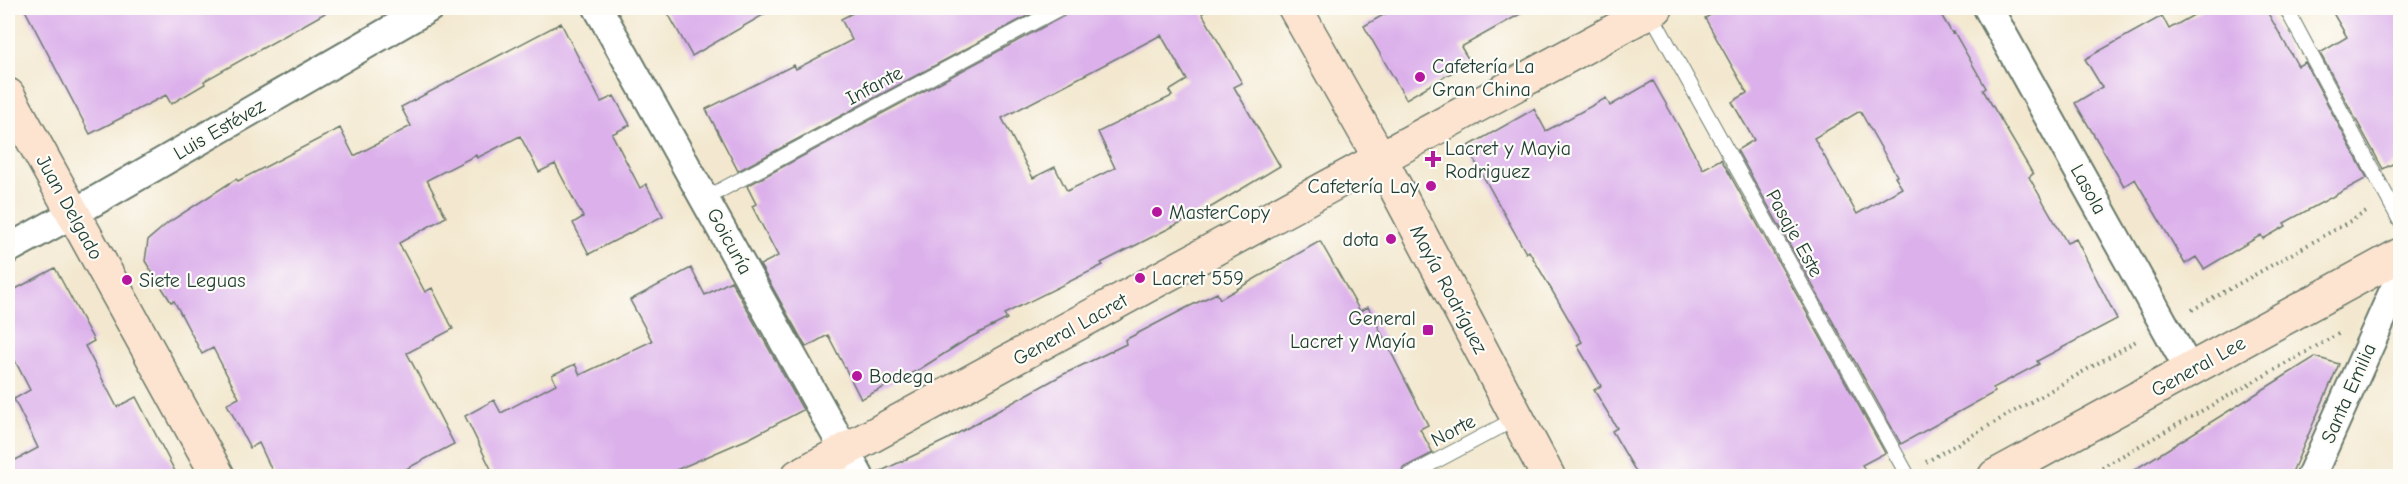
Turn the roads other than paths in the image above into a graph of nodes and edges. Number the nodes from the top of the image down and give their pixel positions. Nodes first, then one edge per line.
1 (429, 8) edge
2 (598, 8) edge
3 (1060, 8) edge
4 (1295, 8) edge
5 (1988, 8) edge
6 (2286, 8) edge
7 (1651, 9) edge
8 (8, 95) edge
9 (1381, 160) junction
10 (706, 198) junction
11 (74, 213) junction
12 (2400, 220) edge
13 (8, 249) edge
14 (2400, 255) edge
15 (2400, 277) edge
16 (2190, 370) junction
17 (1517, 418) junction
18 (853, 464) edge
19 (218, 477) edge
20 (798, 477) edge
21 (1408, 477) edge
22 (1548, 477) edge
23 (1908, 477) edge
24 (1995, 477) edge
25 (2311, 477) edge

1 - 11 street, Luis Estévez
2 - 10 street, Goicuría
3 - 10 lane, Infante
4 - 9 main road, Mayía Rodríguez
5 - 16 street, Lasola
6 - 12 lane
7 - 9 main road, General Lacret
7 - 23 lane, Pasaje Este
8 - 11 main road, Juan Delgado
9 - 17 main road, Mayía Rodríguez
9 - 18 main road, General Lacret
10 - 18 street, Goicuría
11 - 13 street, Luis Estévez
11 - 19 main road, Juan Delgado
14 - 16 main road, General Lee
15 - 25 street, Santa Emilia
16 - 24 main road, General Lee
17 - 21 lane, Norte
17 - 22 main road, Mayía Rodríguez
18 - 20 main road, General Lacret

